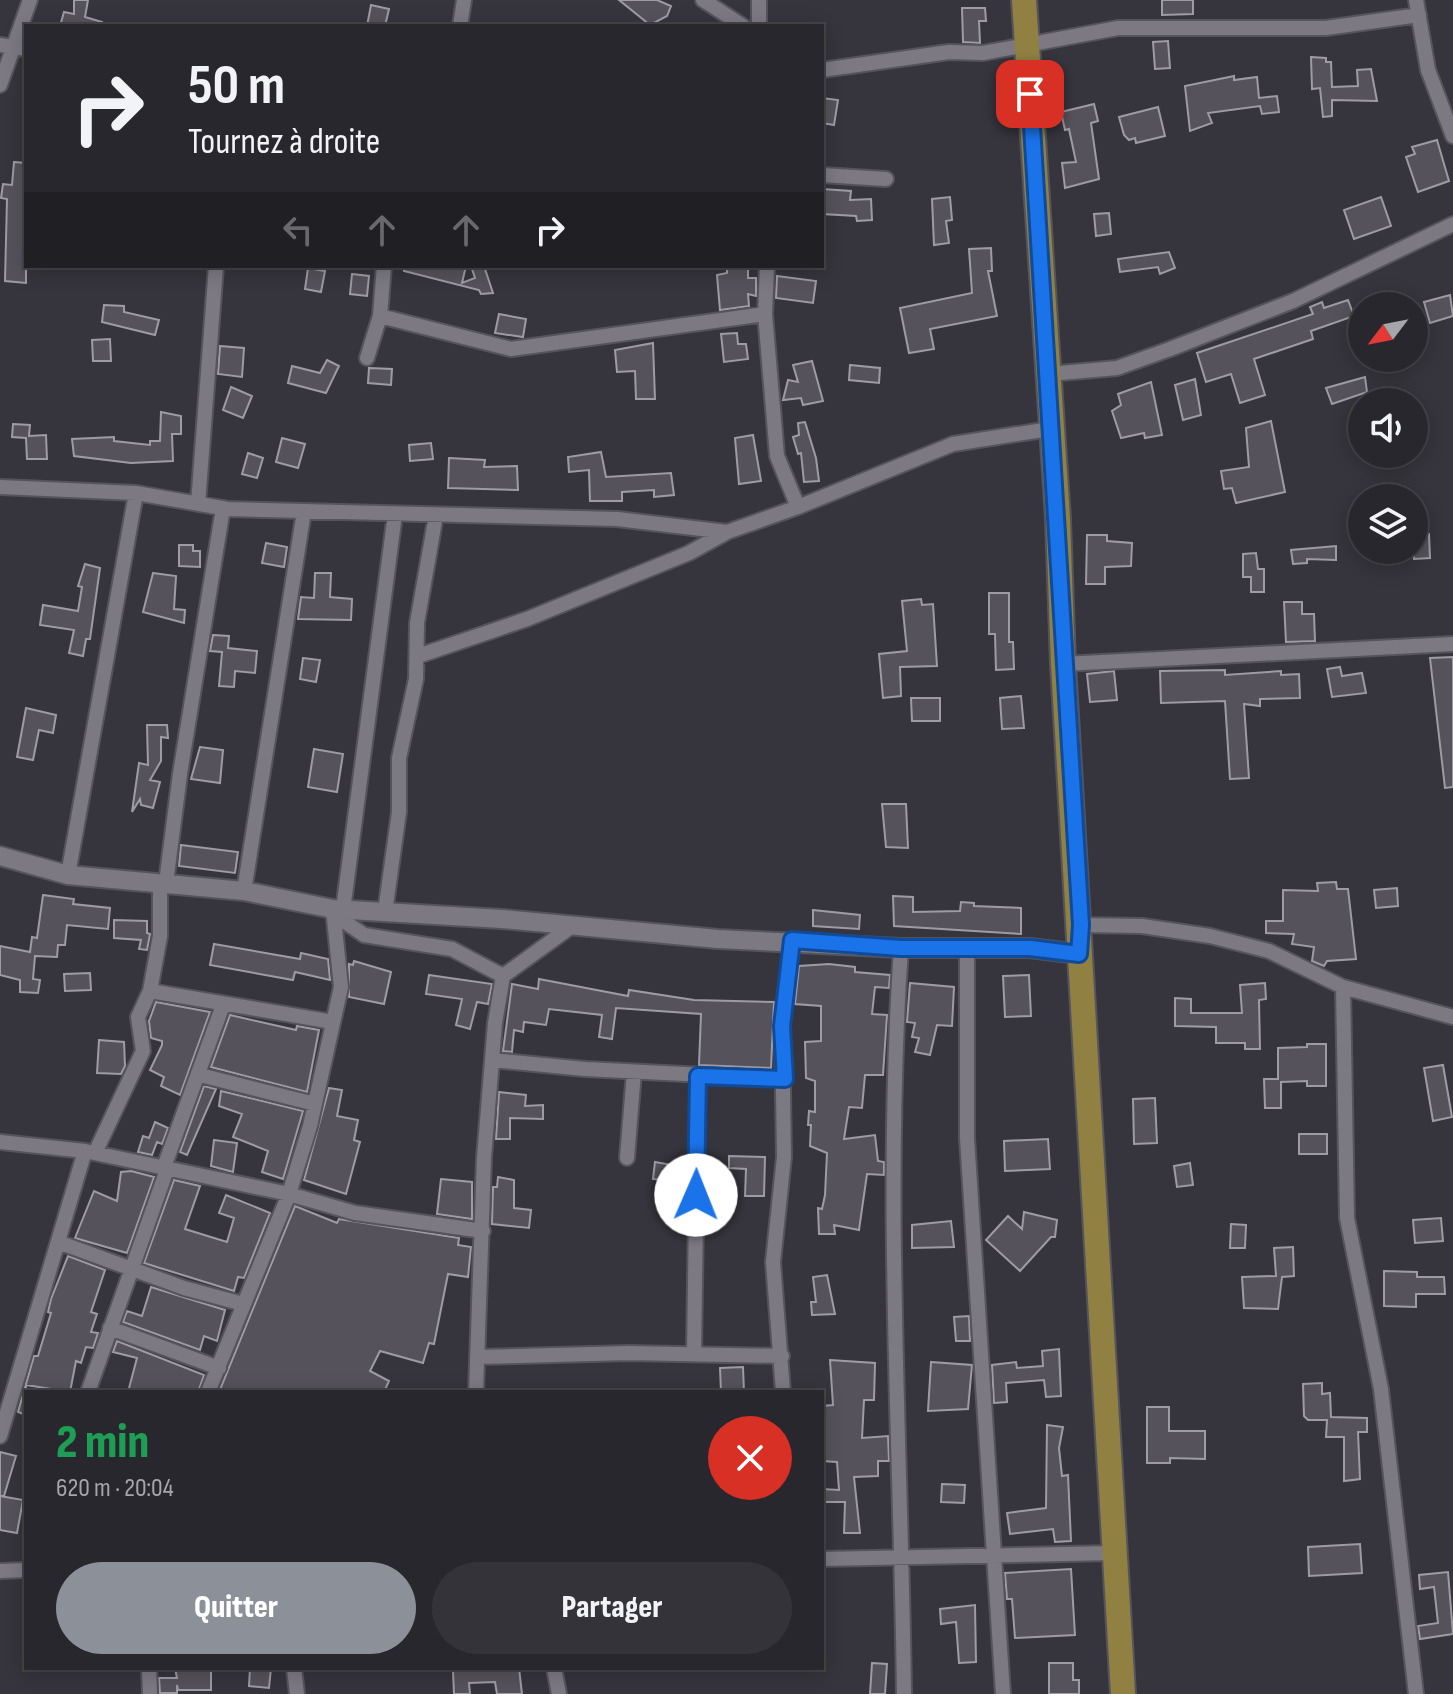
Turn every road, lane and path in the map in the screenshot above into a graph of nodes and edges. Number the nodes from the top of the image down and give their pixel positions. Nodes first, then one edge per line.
1 (30, 0) edge
2 (464, 0) edge
3 (703, 0) edge
4 (759, 0) edge
5 (1024, 0) edge
6 (1416, 0) edge
7 (1419, 15) junction
8 (460, 24) edge
9 (740, 24) edge
10 (759, 24) edge
11 (1027, 45) junction
12 (12, 47) edge
13 (824, 70) edge
14 (0, 85) edge
15 (1453, 136) edge
16 (824, 175) edge
17 (886, 179) dead end
18 (1453, 224) edge
19 (216, 268) edge
20 (384, 268) edge
21 (767, 268) edge
22 (765, 314) junction
23 (380, 316) junction
24 (367, 358) dead end
25 (1049, 374) junction
26 (1050, 429) junction
27 (0, 487) edge
28 (136, 493) junction
29 (198, 504) junction
30 (798, 507) junction
31 (223, 508) junction
32 (304, 511) junction
33 (395, 514) junction
34 (436, 515) junction
35 (727, 532) junction
36 (1453, 644) edge
37 (418, 656) junction
38 (1063, 664) junction
39 (0, 856) edge
40 (68, 875) junction
41 (163, 883) junction
42 (244, 891) junction
43 (336, 911) junction
44 (385, 912) junction
45 (1081, 925) junction
46 (572, 926) junction
47 (792, 940) junction
48 (967, 947) junction
49 (901, 948) junction
50 (1079, 954) junction
51 (503, 976) junction
52 (1343, 987) junction
53 (150, 991) junction
54 (223, 1005) junction
55 (1453, 1017) edge
56 (333, 1022) junction
57 (492, 1060) junction
58 (634, 1072) junction
59 (200, 1075) junction
60 (698, 1076) junction
61 (785, 1079) junction
62 (315, 1104) junction
63 (0, 1142) edge
64 (90, 1152) junction
65 (627, 1158) dead end
66 (166, 1167) junction
67 (289, 1194) junction
68 (483, 1231) junction
69 (58, 1242) junction
70 (132, 1269) junction
71 (243, 1304) junction
72 (110, 1328) junction
73 (694, 1353) junction
74 (782, 1356) junction
75 (477, 1357) junction
76 (219, 1368) junction
77 (89, 1390) edge
78 (209, 1390) edge
79 (476, 1390) edge
80 (783, 1390) edge
81 (0, 1436) edge
82 (1114, 1553) junction
83 (995, 1557) junction
84 (904, 1558) junction
85 (824, 1559) edge
86 (24, 1570) edge
87 (0, 1571) edge
88 (149, 1670) edge
89 (294, 1670) edge
90 (554, 1670) edge
91 (150, 1694) edge
92 (297, 1694) edge
93 (559, 1694) edge
94 (904, 1694) edge
95 (1003, 1694) edge
96 (1123, 1694) edge
97 (1416, 1694) edge

1 - 12 street
2 - 8 street
3 - 9 street
4 - 10 street
5 - 11 highway
6 - 7 street
7 - 11 street
7 - 15 street
11 - 13 street
11 - 25 highway
12 - 14 street
16 - 17 street
18 - 25 street
19 - 29 street
20 - 23 street
21 - 22 street
22 - 23 street
22 - 30 street
23 - 24 street
25 - 26 highway
26 - 30 street
26 - 38 highway
27 - 28 street
28 - 29 street
28 - 40 street
29 - 31 street
30 - 35 street
31 - 32 street
31 - 41 street
32 - 33 street
32 - 42 street
33 - 34 street
33 - 43 street
34 - 35 street
34 - 37 street
35 - 37 street
36 - 38 street
37 - 44 street
38 - 45 highway
39 - 40 street
40 - 41 street
41 - 42 street
41 - 53 street
42 - 43 street
43 - 44 street
43 - 51 street
43 - 56 street
44 - 46 street
45 - 50 highway
45 - 52 street
46 - 47 street
46 - 51 street
47 - 49 street
47 - 61 street
48 - 49 street
48 - 50 street
48 - 83 street
49 - 84 street
50 - 82 highway
51 - 57 street
52 - 55 street
52 - 97 street
53 - 54 street
53 - 64 street
54 - 56 street
54 - 59 street
56 - 62 street
57 - 58 street
57 - 68 street
58 - 60 street
58 - 65 street
59 - 62 street
59 - 66 street
60 - 61 street
60 - 73 street
61 - 74 street
62 - 67 street
63 - 64 street
64 - 66 street
64 - 69 street
66 - 67 street
66 - 70 street
67 - 68 street
67 - 71 street
68 - 75 street
69 - 70 street
69 - 81 street
70 - 71 street
70 - 72 street
71 - 76 street
72 - 76 street
72 - 77 street
73 - 74 street
73 - 75 street
74 - 80 street
75 - 79 street
76 - 78 street
82 - 83 street
82 - 96 highway
83 - 84 street
83 - 95 street
84 - 85 street
84 - 94 street
86 - 87 street
88 - 91 street
89 - 92 street
90 - 93 street

